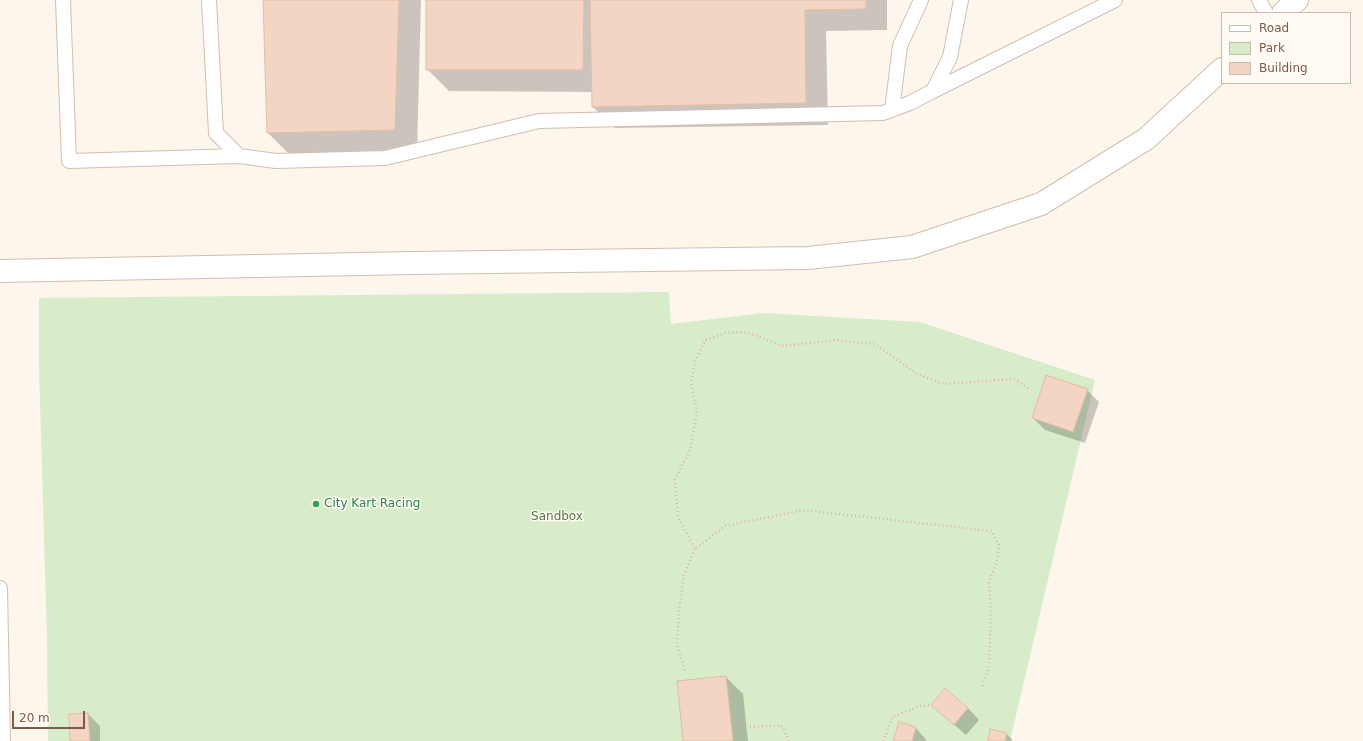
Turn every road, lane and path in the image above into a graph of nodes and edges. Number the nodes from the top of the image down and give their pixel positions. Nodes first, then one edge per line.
1 (63, 0) edge
2 (209, 0) edge
3 (921, 0) edge
4 (961, 0) edge
5 (1115, 0) edge
6 (1259, 0) edge
7 (1297, 0) edge
8 (1265, 12) edge
9 (1284, 12) edge
10 (1221, 70) edge
11 (933, 91) junction
12 (892, 110) junction
13 (239, 156) junction
14 (0, 271) edge
15 (1031, 390) dead end
16 (695, 549) junction
17 (0, 588) edge
18 (685, 670) dead end
19 (982, 686) dead end
20 (929, 705) dead end
21 (750, 727) dead end
22 (3, 741) edge
23 (789, 741) edge
24 (883, 741) edge

1 - 13 lane
2 - 13 lane
3 - 12 lane
4 - 11 lane
5 - 11 lane
6 - 8 lane
7 - 9 street
10 - 14 street
11 - 12 lane
12 - 13 lane
15 - 16 path
16 - 18 path
16 - 19 path
17 - 22 lane
20 - 24 path
21 - 23 path

